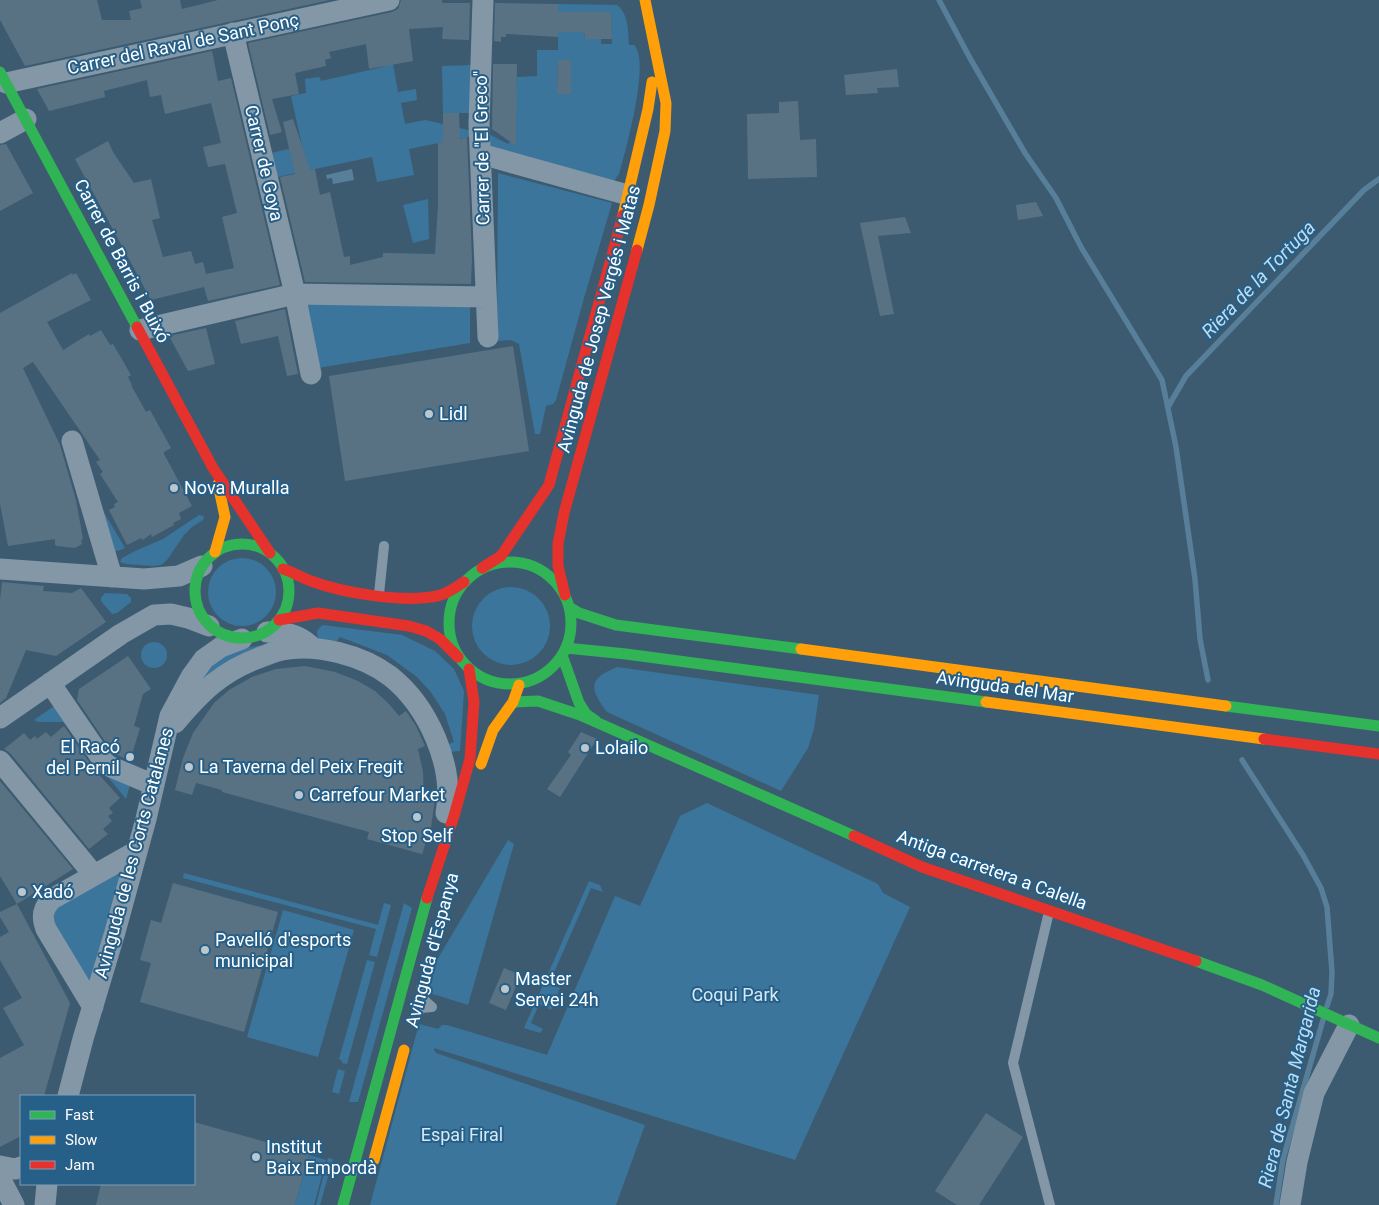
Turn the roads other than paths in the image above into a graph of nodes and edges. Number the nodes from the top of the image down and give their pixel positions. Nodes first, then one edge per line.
1 (389, 0) edge
2 (483, 0) edge
3 (645, 0) edge
4 (233, 33) junction
5 (655, 50) junction
6 (3, 77) edge
7 (26, 119) junction
8 (0, 133) edge
9 (480, 154) junction
10 (628, 195) junction
11 (295, 294) junction
12 (486, 297) junction
13 (140, 330) junction
14 (488, 337) dead end
15 (310, 374) dead end
16 (72, 441) dead end
17 (213, 468) junction
18 (384, 546) dead end
19 (270, 554) junction
20 (208, 559) junction
21 (482, 568) junction
22 (0, 569) edge
23 (283, 569) junction
24 (112, 577) junction
25 (464, 582) junction
26 (378, 594) junction
27 (565, 595) junction
28 (569, 607) junction
29 (209, 626) junction
30 (273, 626) junction
31 (242, 639) junction
32 (312, 647) junction
33 (564, 651) junction
34 (460, 659) junction
35 (469, 669) junction
36 (50, 683) junction
37 (521, 683) junction
38 (538, 701) junction
39 (514, 702) junction
40 (0, 718) edge
41 (598, 721) junction
42 (1379, 726) edge
43 (163, 748) junction
44 (1379, 754) edge
45 (0, 761) edge
46 (478, 780) dead end
47 (154, 785) junction
48 (442, 848) junction
49 (137, 851) junction
50 (94, 875) junction
51 (1049, 911) junction
52 (422, 984) dead end
53 (93, 1007) junction
54 (1345, 1023) junction
55 (1379, 1038) edge
56 (68, 1095) edge
57 (0, 1166) edge
58 (20, 1167) edge
59 (371, 1171) dead end
60 (0, 1178) edge
61 (47, 1185) edge
62 (14, 1205) edge
63 (45, 1205) edge
64 (343, 1205) edge
65 (1050, 1205) edge
66 (1290, 1205) edge

1 - 4 street, Carrer del Raval de Sant Ponç
2 - 9 street, Carrer de "El Greco"
3 - 5 street, Avinguda de Josep Vergés i Matas
4 - 6 street, Carrer del Raval de Sant Ponç
4 - 11 street, Carrer de Goya
5 - 10 street, Avinguda de Josep Vergés i Matas
5 - 27 street, Avinguda de Josep Vergés i Matas
6 - 7 street, Carrer de Barris i Buixó
7 - 8 street
7 - 13 street, Carrer de Barris i Buixó
9 - 10 street
9 - 12 street, Carrer de "El Greco"
10 - 21 street, Avinguda de Josep Vergés i Matas
11 - 12 street
11 - 13 street
11 - 15 street, Carrer de Goya
12 - 14 street, Carrer de "El Greco"
13 - 17 street, Carrer de Barris i Buixó
16 - 24 street
17 - 19 street, Carrer de Barris i Buixó
17 - 20 street, Carrer de Barris i Buixó
18 - 26 lane
19 - 20 street
19 - 23 street
20 - 24 street
20 - 29 street
21 - 25 street
21 - 27 street
22 - 24 street
23 - 26 street
23 - 30 street
25 - 26 street
25 - 34 street
27 - 28 street
28 - 33 street
28 - 42 street, Avinguda del Mar
29 - 31 street
29 - 36 street
30 - 31 street
30 - 32 street, Avinguda d'Espanya
30 - 34 street
31 - 43 street, Avinguda de les Corts Catalanes
32 - 43 street, Avinguda d'Espanya
32 - 48 street, Avinguda d'Espanya
33 - 37 street
33 - 41 street, Antiga carretera a Calella
33 - 44 street, Avinguda del Mar
34 - 35 street
35 - 37 street
35 - 48 street, Avinguda d'Espanya
36 - 40 street
36 - 47 street
37 - 38 street
37 - 39 street
38 - 39 street
38 - 41 street, Antiga carretera a Calella
39 - 46 street
41 - 51 street, Antiga carretera a Calella
43 - 47 street, Avinguda de les Corts Catalanes
45 - 50 street
47 - 49 street, Avinguda de les Corts Catalanes
48 - 64 street, Avinguda d'Espanya
49 - 50 street
49 - 53 street, Avinguda de les Corts Catalanes
50 - 53 street
51 - 54 street, Antiga carretera a Calella
51 - 65 lane
52 - 59 street, Avinguda d'Espanya
53 - 56 street, Avinguda de les Corts Catalanes
54 - 55 street, Antiga carretera a Calella
54 - 66 street
57 - 58 street
60 - 62 street
61 - 63 street

